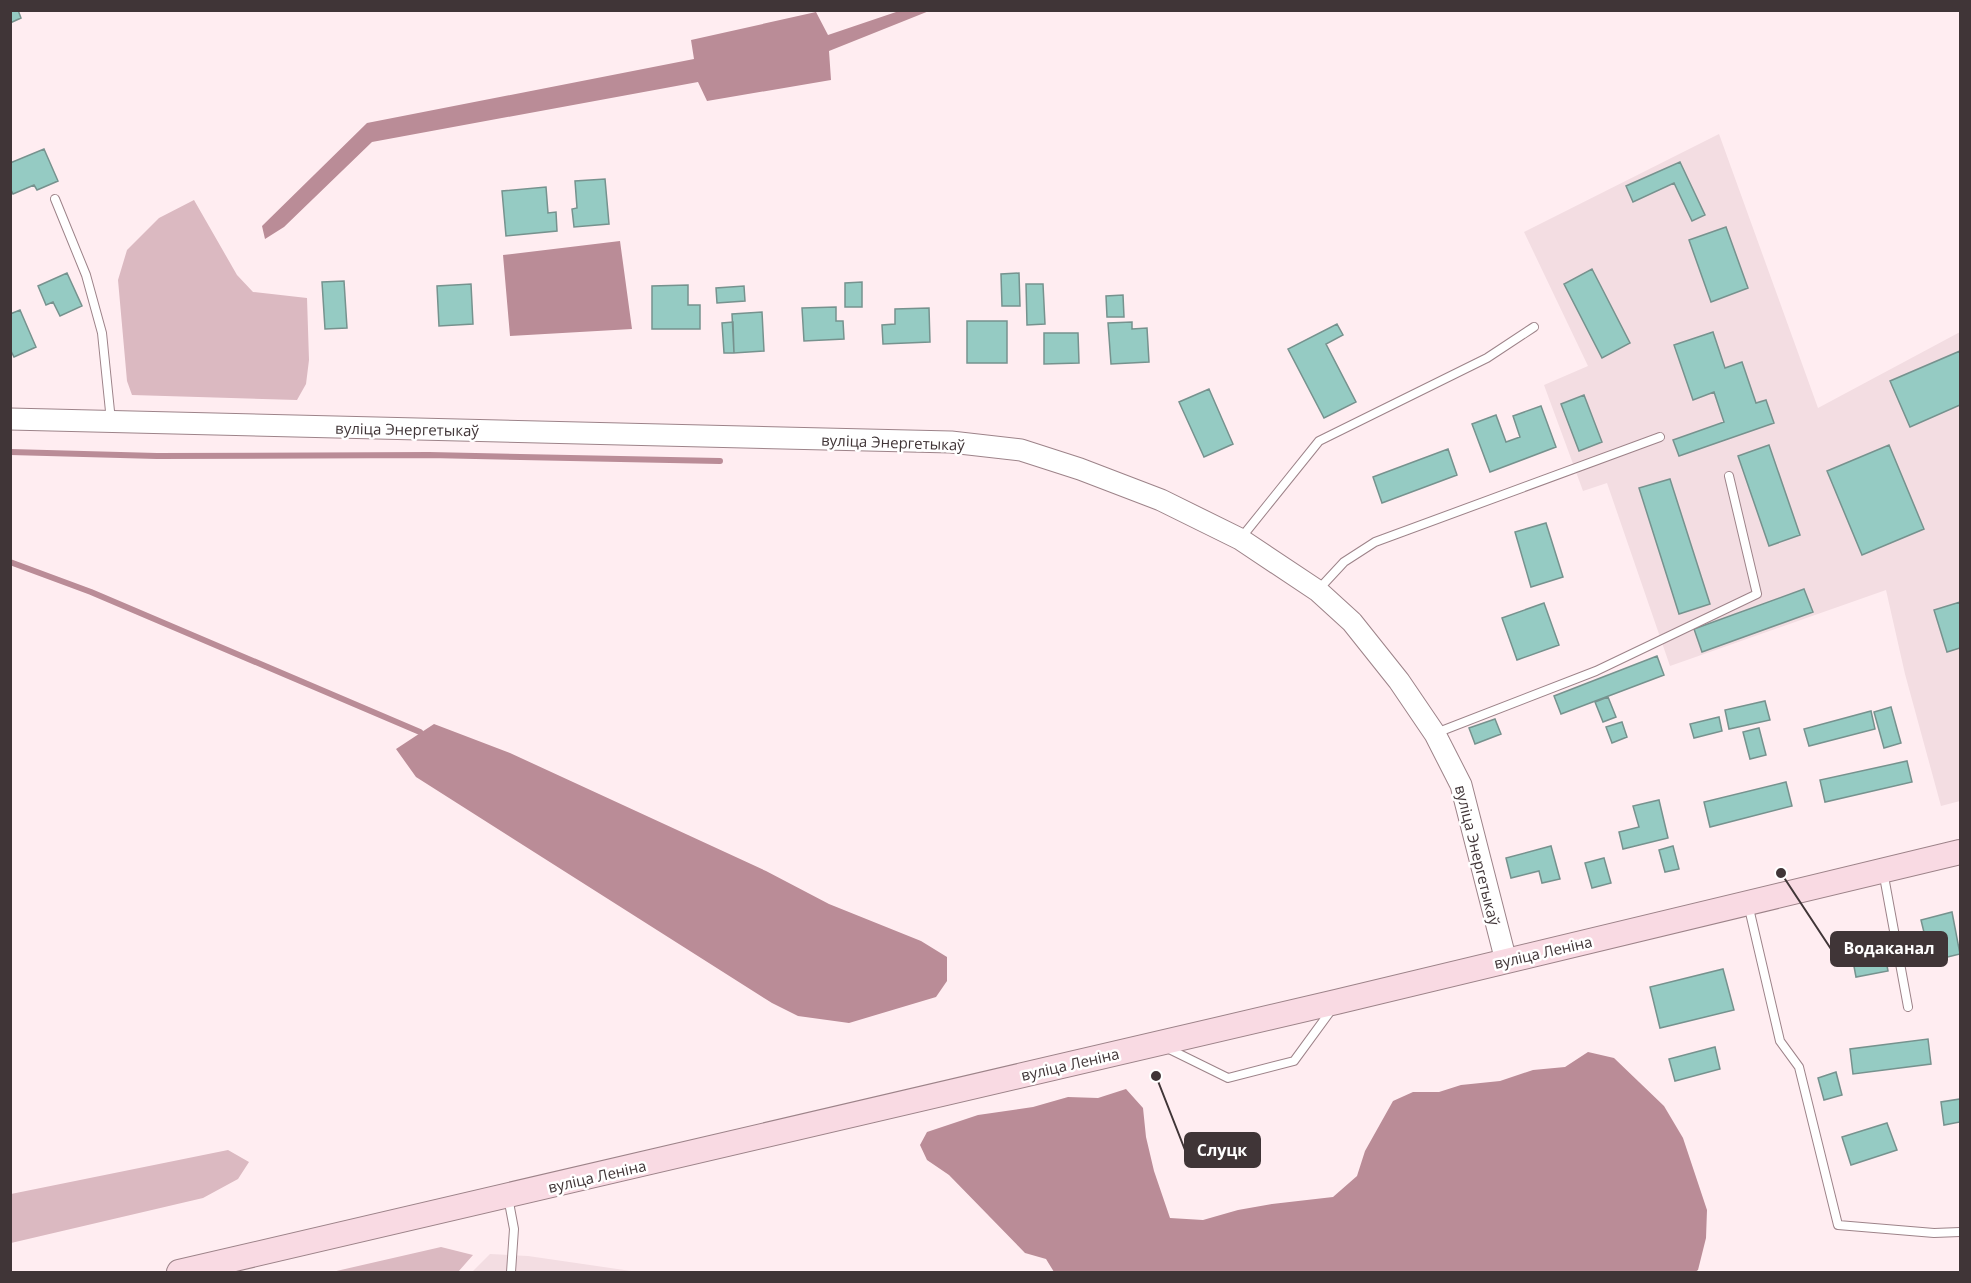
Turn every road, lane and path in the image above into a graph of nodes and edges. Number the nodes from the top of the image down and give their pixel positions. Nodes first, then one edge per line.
1 (55, 199) dead end
2 (1534, 327) dead end
3 (10, 419) edge
4 (111, 422) junction
5 (1660, 437) dead end
6 (1729, 476) dead end
7 (1240, 539) junction
8 (1318, 591) junction
9 (1435, 734) junction
10 (1960, 852) edge
11 (1883, 871) junction
12 (1748, 904) junction
13 (1506, 961) junction
14 (1336, 1002) junction
15 (1908, 1007) dead end
16 (1158, 1044) junction
17 (508, 1197) junction
18 (1960, 1232) edge
19 (231, 1266) edge
20 (179, 1272) edge
21 (511, 1272) edge

1 - 4 lane
2 - 7 lane
3 - 4 street, вуліца Энергетыкаў
4 - 7 street, вуліца Энергетыкаў
5 - 8 lane
6 - 9 lane
7 - 8 street, вуліца Энергетыкаў
8 - 9 street, вуліца Энергетыкаў
9 - 13 street, вуліца Энергетыкаў
10 - 11 main road, вуліца Леніна
11 - 12 main road, вуліца Леніна
11 - 15 lane
12 - 13 main road, вуліца Леніна
12 - 18 lane
13 - 14 main road, вуліца Леніна
14 - 16 main road, вуліца Леніна
14 - 16 lane
16 - 17 main road, вуліца Леніна
17 - 19 main road, вуліца Леніна
17 - 21 lane
19 - 20 main road, вуліца Леніна

